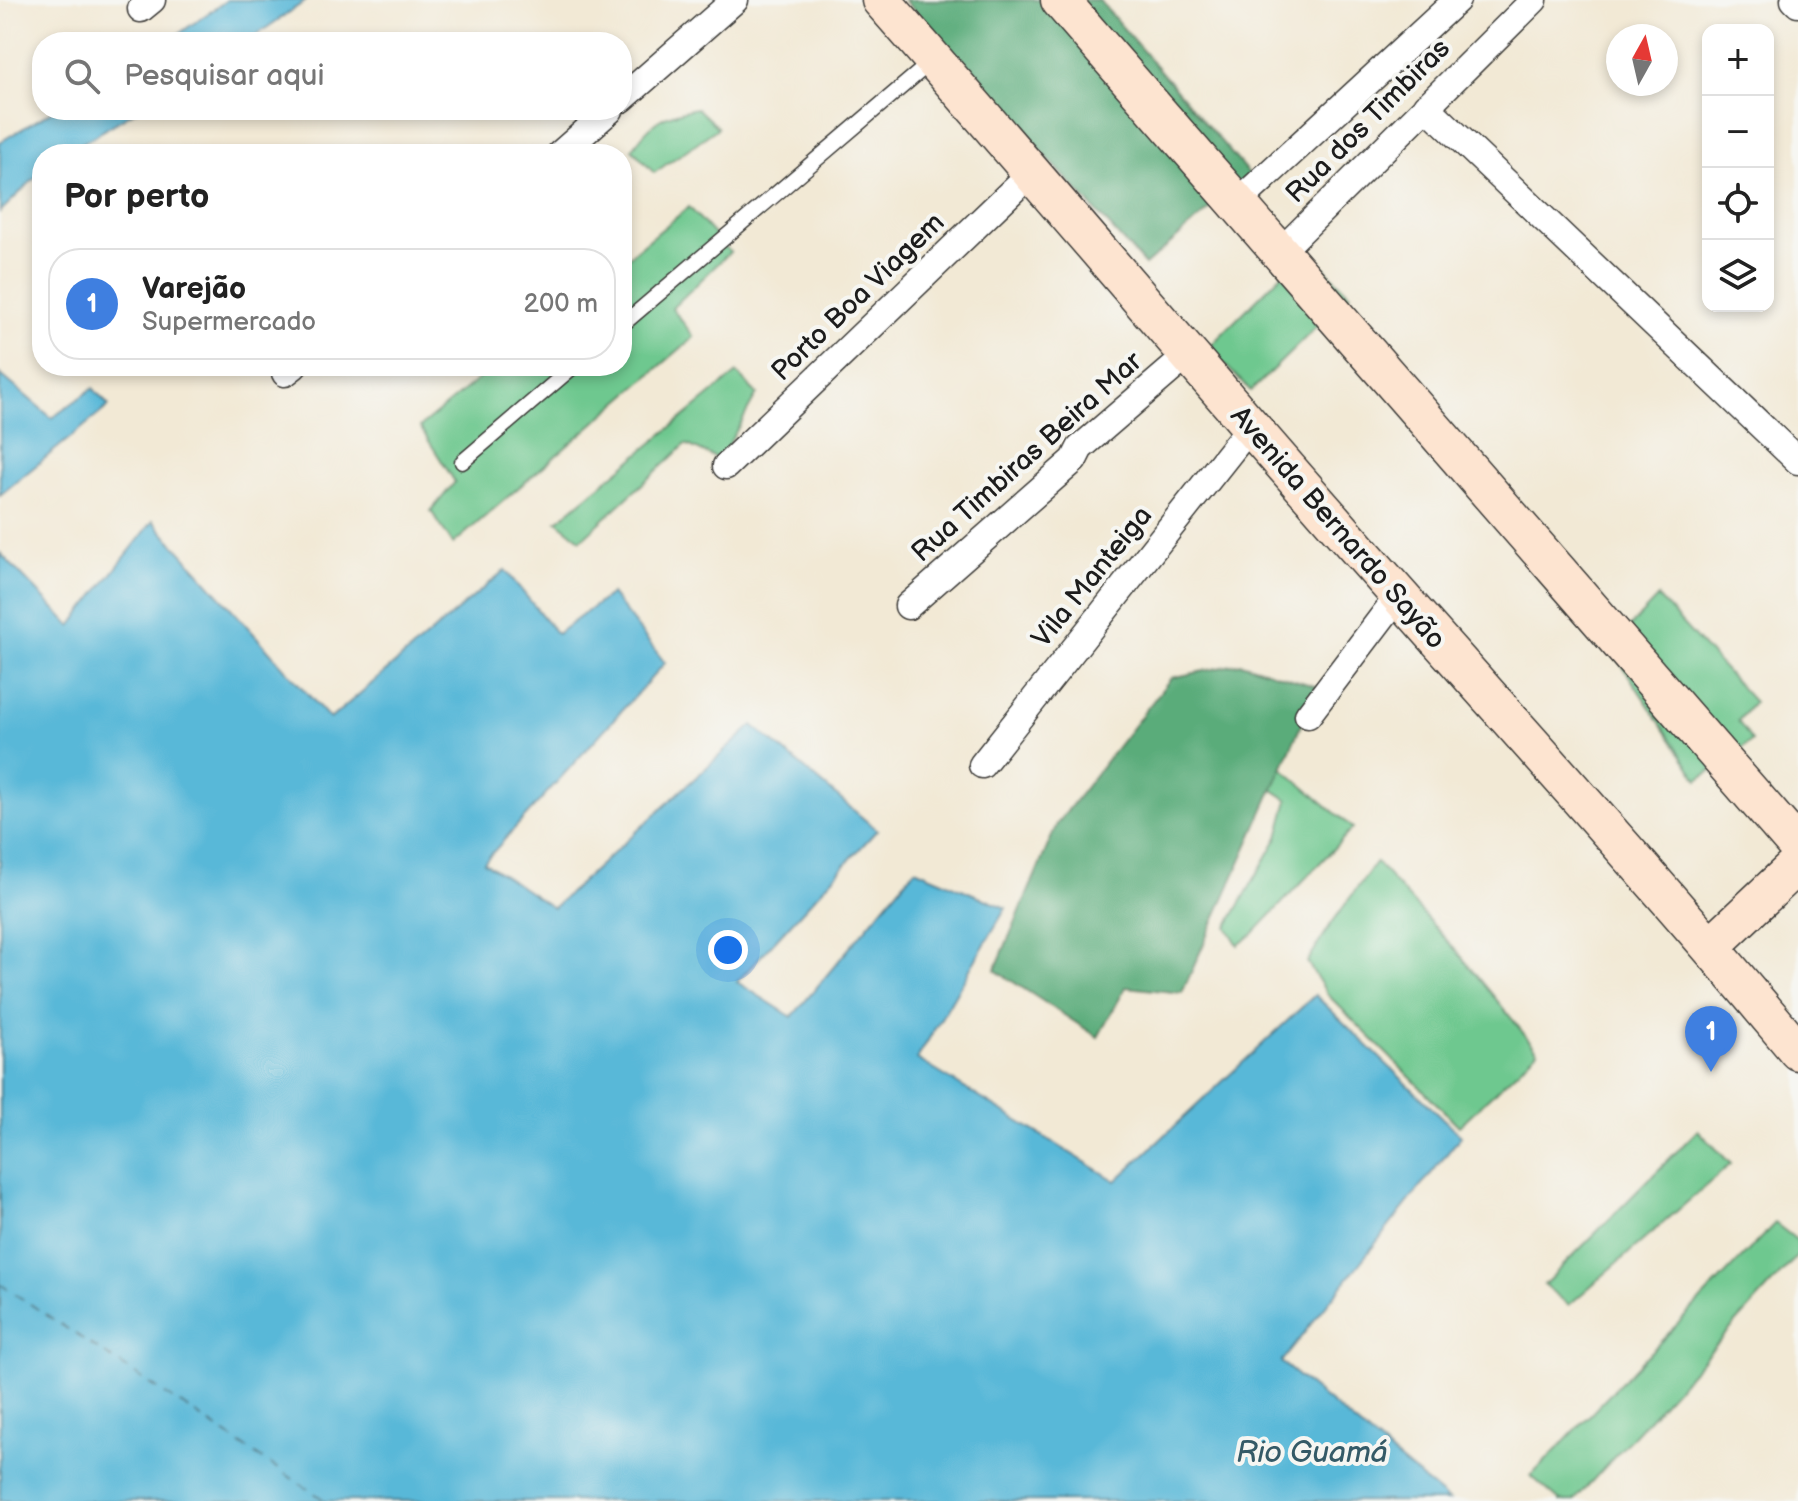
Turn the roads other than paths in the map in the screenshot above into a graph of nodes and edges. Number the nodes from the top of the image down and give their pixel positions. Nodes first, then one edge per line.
1 (735, 0) edge
2 (881, 0) edge
3 (1060, 0) edge
4 (1457, 0) edge
5 (1534, 0) edge
6 (934, 60) junction
7 (632, 90) edge
8 (1426, 106) junction
9 (599, 120) edge
10 (571, 144) edge
11 (1032, 172) junction
12 (1237, 203) junction
13 (1279, 253) junction
14 (632, 317) edge
15 (1188, 355) junction
16 (562, 376) edge
17 (1250, 427) junction
18 (1798, 461) edge
19 (462, 462) dead end
20 (726, 466) dead end
21 (1399, 595) junction
22 (908, 606) dead end
23 (1308, 715) dead end
24 (982, 765) dead end
25 (1798, 847) edge
26 (1798, 864) edge
27 (1711, 946) junction
28 (1798, 1051) edge

1 - 7 street
2 - 6 street, Avenida Bernardo Sayão
3 - 12 street
4 - 12 street, Rua dos Timbiras
5 - 8 street, Rua dos Timbiras
6 - 11 street, Avenida Bernardo Sayão
6 - 14 lane
8 - 13 street, Rua dos Timbiras
8 - 18 street
9 - 10 street
11 - 15 street, Avenida Bernardo Sayão
11 - 20 street, Porto Boa Viagem
12 - 13 street
13 - 25 street
15 - 17 street, Avenida Bernardo Sayão
15 - 22 street, Rua Timbiras Beira Mar
16 - 19 lane
17 - 21 street, Avenida Bernardo Sayão
17 - 24 street, Vila Manteiga
21 - 23 street
21 - 27 street, Avenida Bernardo Sayão
26 - 27 street
27 - 28 street, Avenida Bernardo Sayão

